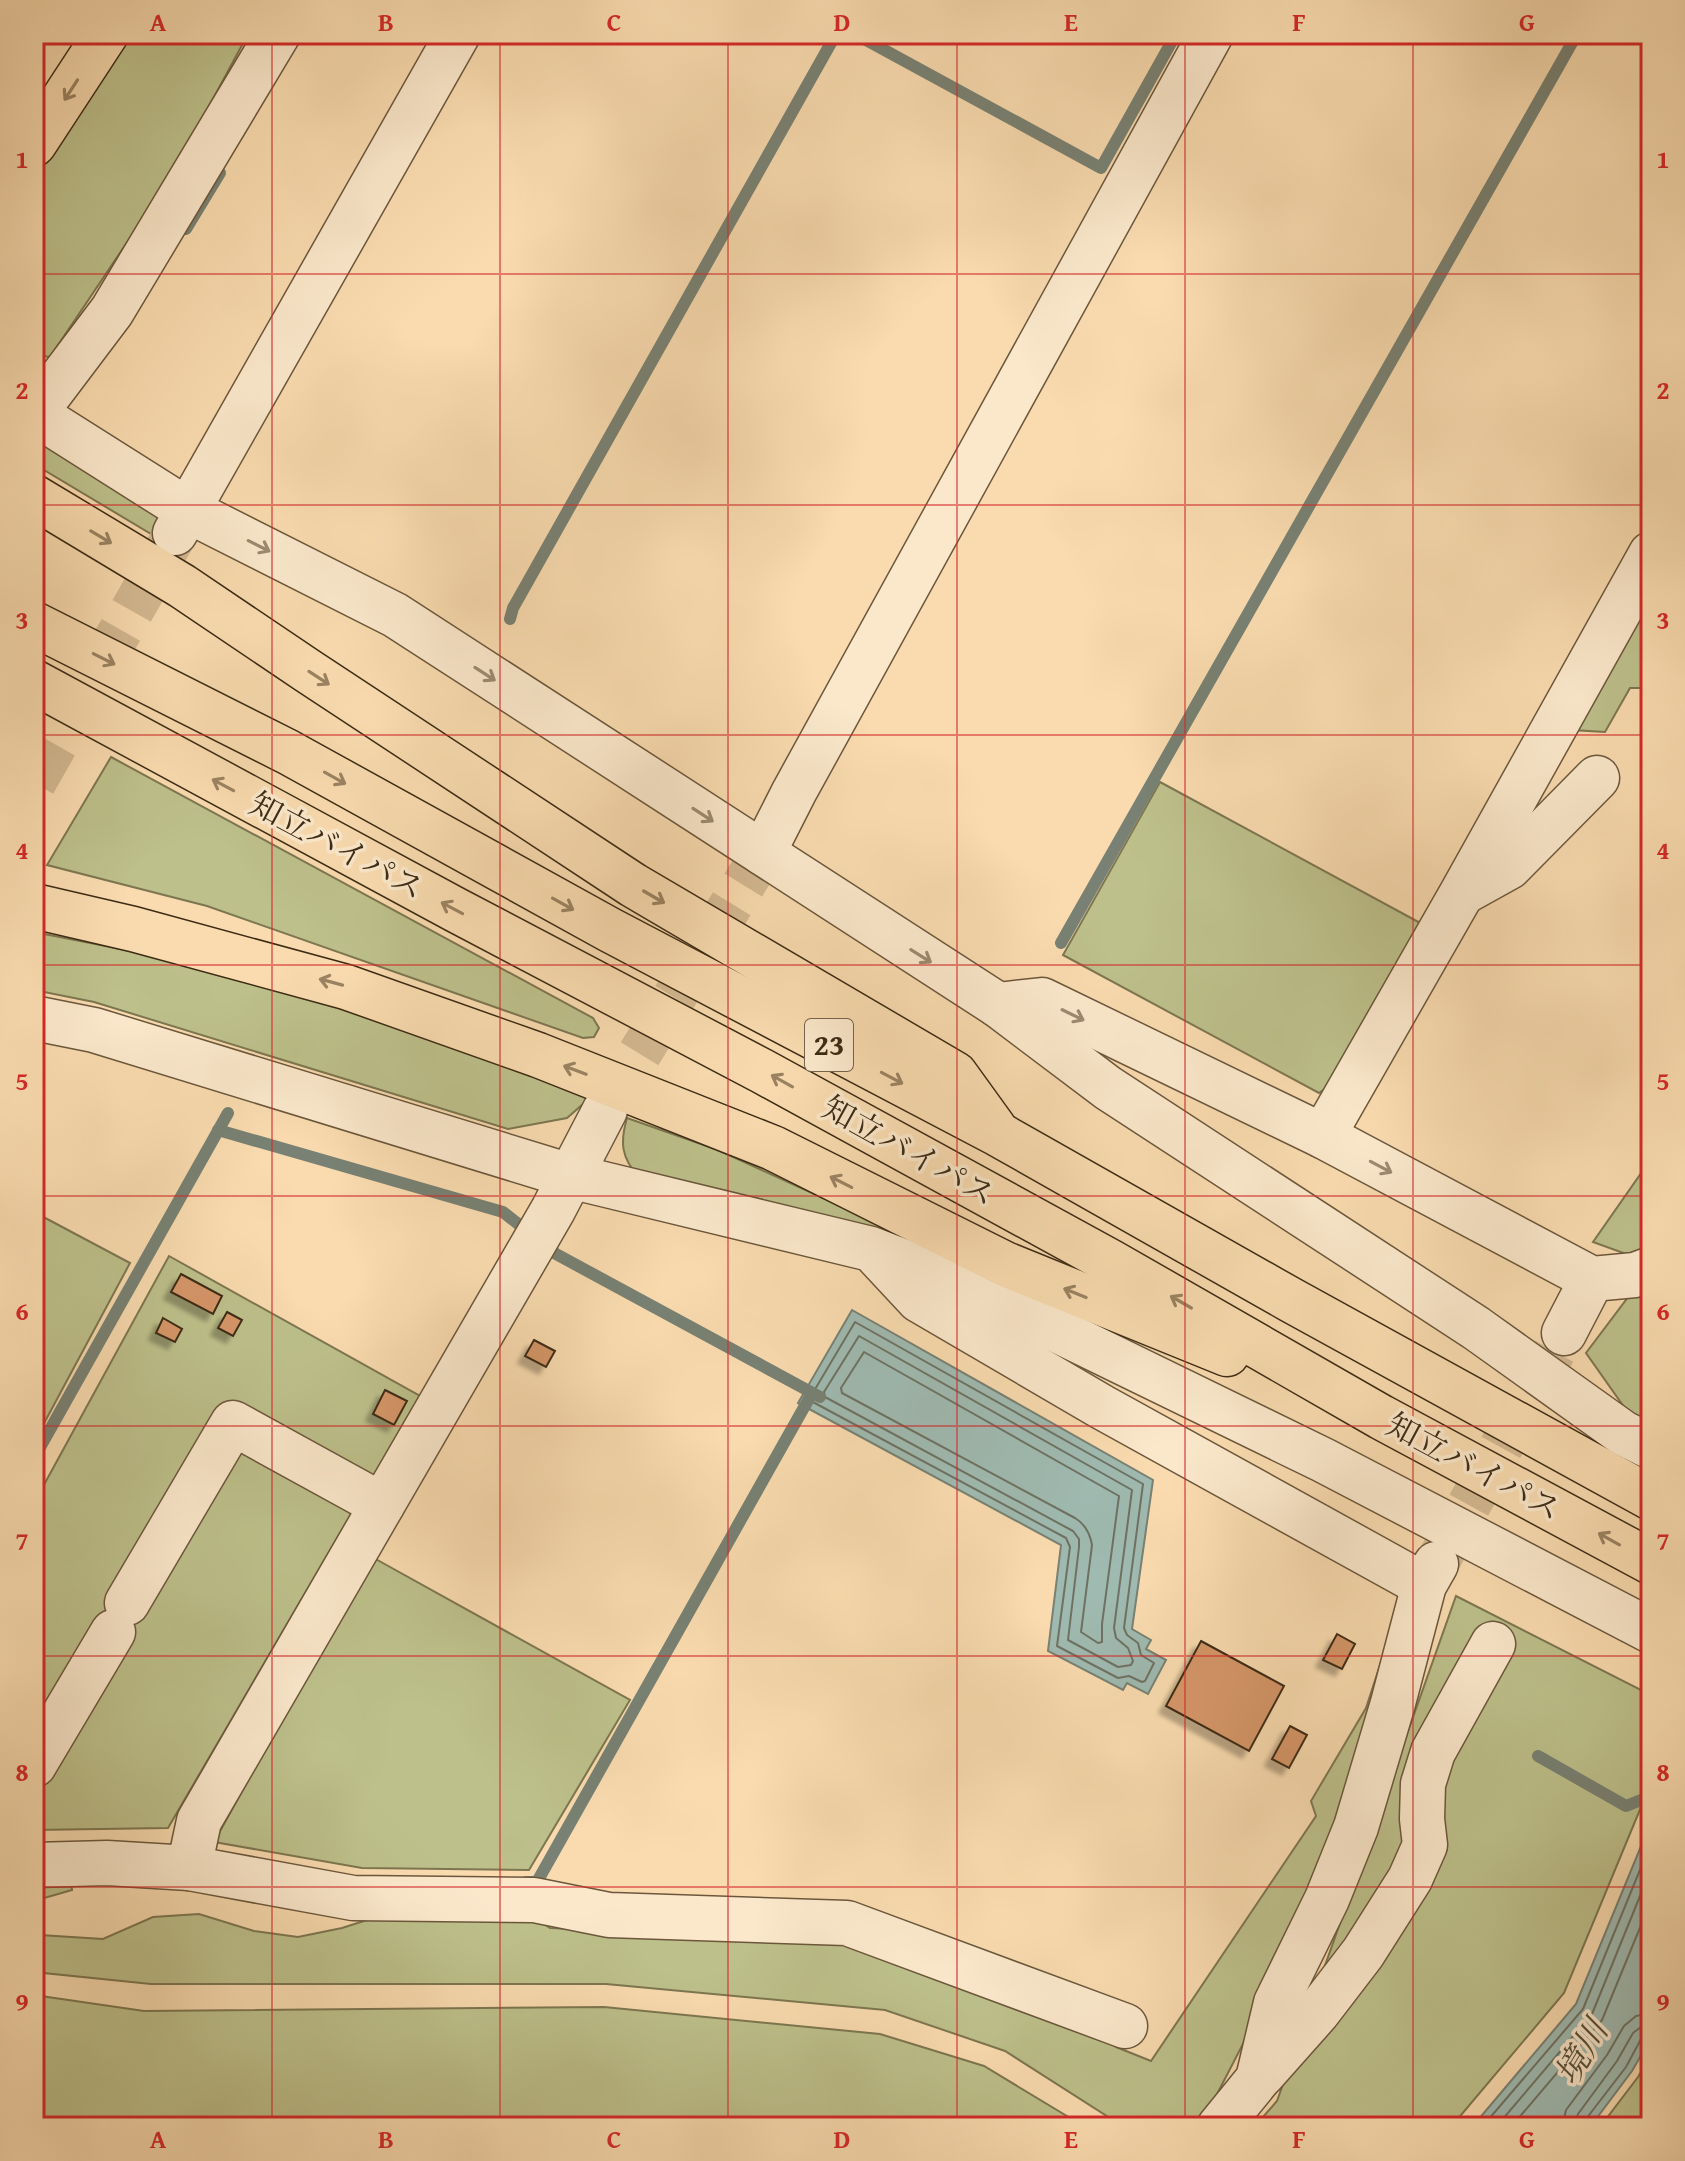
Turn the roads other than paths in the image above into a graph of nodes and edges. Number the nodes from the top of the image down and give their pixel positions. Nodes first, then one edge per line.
1 (106, 34) edge
2 (278, 34) edge
3 (458, 34) edge
4 (1211, 34) edge
5 (34, 144) edge
6 (34, 413) edge
7 (34, 497) edge
8 (182, 522) junction
9 (1651, 554) edge
10 (34, 624) edge
11 (34, 682) edge
12 (1597, 778) dead end
13 (763, 853) junction
14 (1462, 893) junction
15 (34, 906) edge
16 (998, 1005) junction
17 (34, 1018) edge
18 (605, 1110) tunnel mouth
19 (998, 1134) junction
20 (1323, 1136) junction
21 (561, 1193) junction
22 (871, 1249) junction
23 (1651, 1269) edge
24 (1592, 1279) junction
25 (1564, 1333) tunnel mouth
26 (1381, 1417) junction
27 (1647, 1445) edge
28 (1634, 1488) edge
29 (382, 1505) junction
30 (1651, 1562) edge
31 (1651, 1631) edge
32 (1493, 1644) dead end
33 (34, 1765) edge
34 (34, 1865) edge
35 (189, 1868) junction
36 (1125, 2026) dead end
37 (1258, 2079) junction
38 (1219, 2127) edge

1 -> 5 highway
2 - 6 street
3 - 8 street
4 - 13 street
6 - 8 street
7 -> 19 highway, 23
8 -> 13 street
9 - 14 street
10 -> 19 highway, 知立バイパス / 23
26 -> 11 highway, 知立バイパス / 23
12 - 14 street
13 -> 16 street
14 - 20 street
26 -> 15 highway, 23
16 -> 20 street
16 - 27 street
17 - 21 street
18 - 21 street
19 - 28 highway, 知立バイパス / 23
20 -> 24 street
21 - 22 street
21 - 29 street
22 - 31 street
22 - 37 street
23 - 24 street
24 - 25 street
30 -> 26 highway, 知立バイパス / 23
29 - 33 street
29 - 35 street
32 - 37 street
34 - 35 street
35 - 36 street
37 - 38 street

